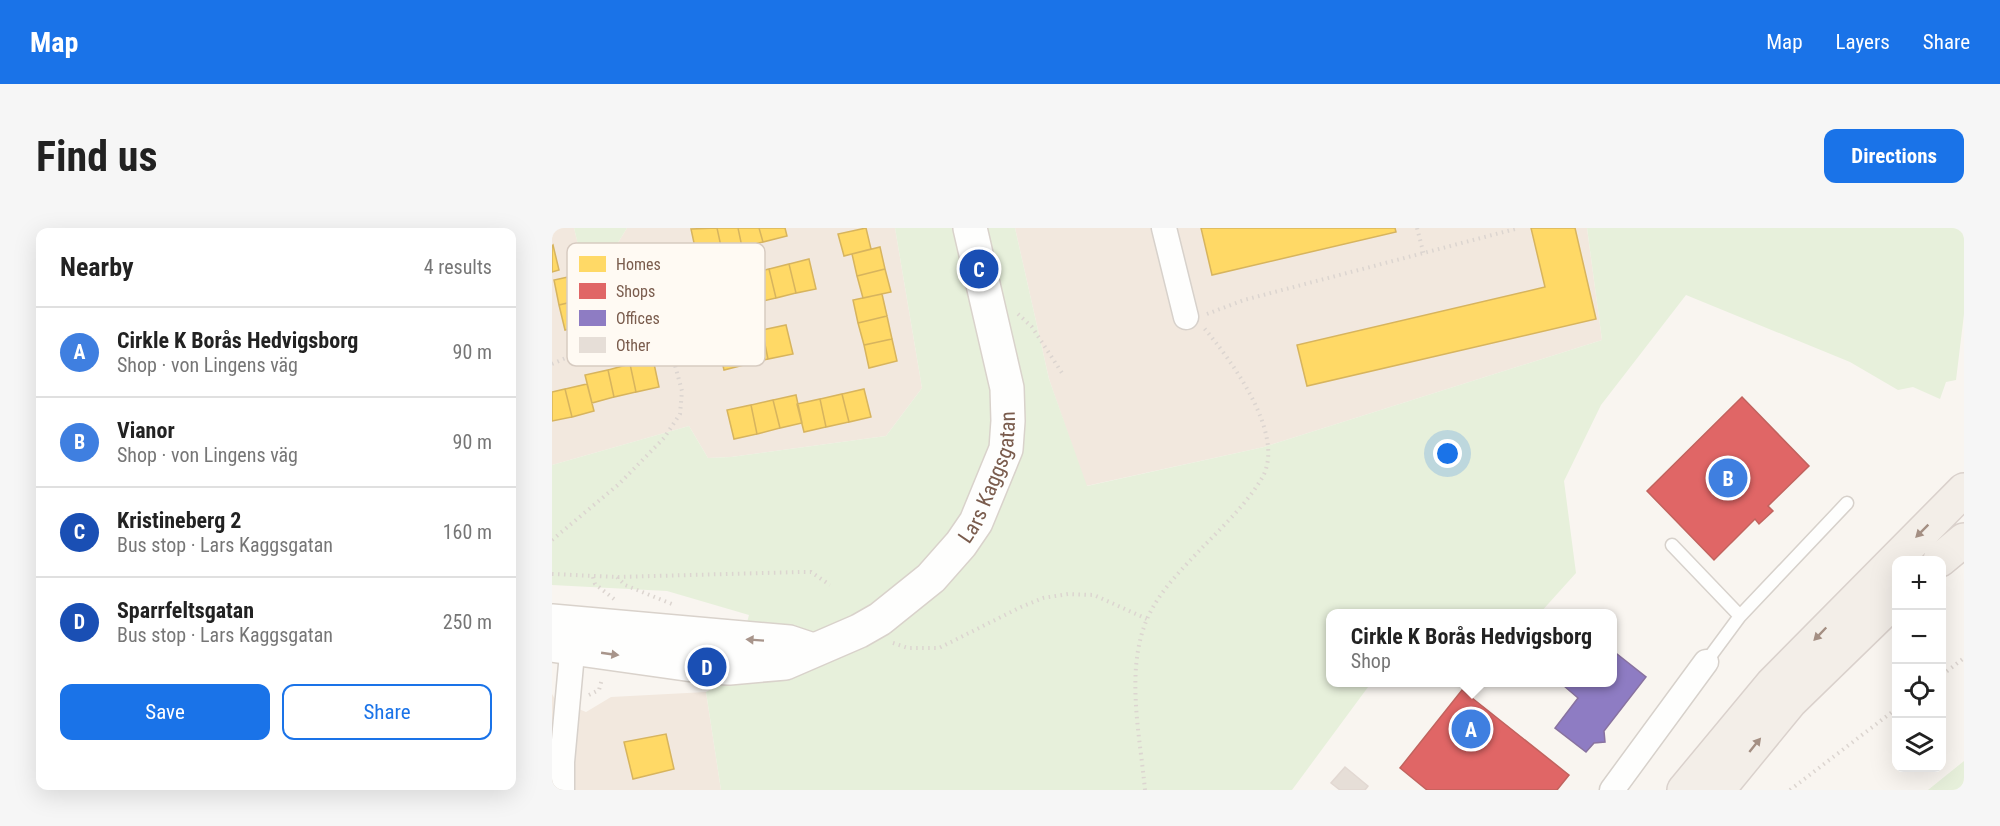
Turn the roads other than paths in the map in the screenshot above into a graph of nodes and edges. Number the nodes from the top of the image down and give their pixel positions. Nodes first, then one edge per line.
1 (970, 228) edge
2 (1164, 228) edge
3 (1186, 317) road end
4 (1964, 490) edge
5 (1847, 503) dead end
6 (1964, 540) edge
7 (1672, 545) dead end
8 (1946, 556) edge
9 (1892, 603) edge
10 (1740, 616) junction
11 (563, 635) edge
12 (1706, 662) joint
13 (562, 790) edge
14 (1612, 790) edge
15 (1684, 790) edge
16 (1718, 790) edge

1 - 11 street, Lars Kaggsgatan
2 - 3 street
4 -> 15 main road
5 - 10 lane
6 - 8 main road
7 - 10 lane
16 -> 9 main road
10 - 12 lane
11 - 13 street
12 - 14 street

